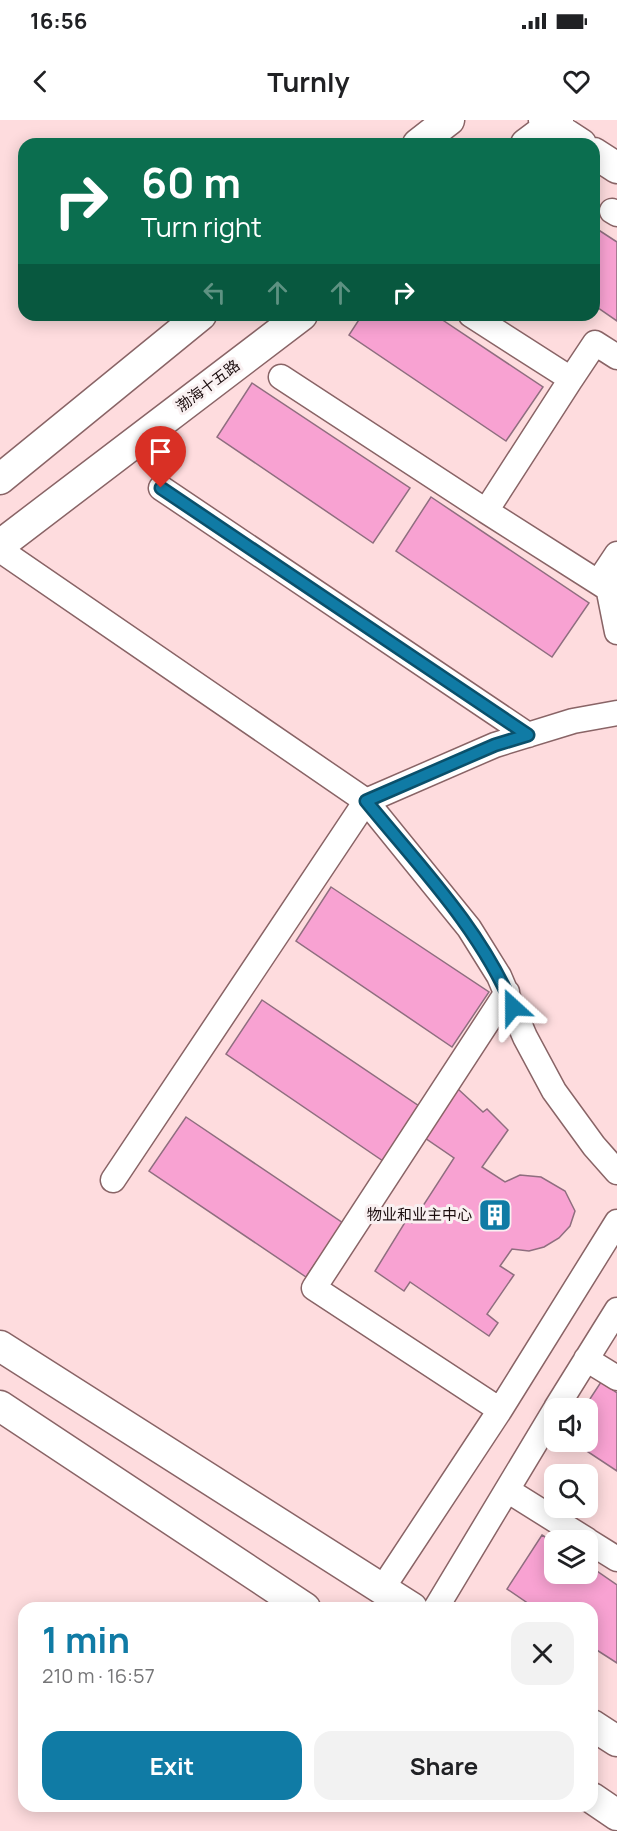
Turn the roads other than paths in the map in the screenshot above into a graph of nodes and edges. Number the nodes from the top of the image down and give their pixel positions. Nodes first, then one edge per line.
1 (450, 120) edge
2 (551, 122) edge
3 (426, 138) edge
4 (533, 138) edge
5 (573, 138) edge
6 (600, 157) edge
7 (617, 168) edge
8 (194, 321) edge
9 (294, 321) edge
10 (480, 321) edge
11 (617, 357) edge
12 (281, 377) dead end
13 (572, 379) junction
14 (0, 479) edge
15 (161, 488) dead end
16 (486, 511) junction
17 (0, 545) edge
18 (0, 550) edge
19 (617, 554) edge
20 (607, 588) junction
21 (617, 632) edge
22 (617, 713) edge
23 (528, 735) junction
24 (366, 801) junction
25 (507, 992) junction
26 (617, 1172) edge
27 (113, 1180) dead end
28 (617, 1222) edge
29 (617, 1311) edge
30 (0, 1346) edge
31 (586, 1359) junction
32 (617, 1378) edge
33 (562, 1398) edge
34 (0, 1406) edge
35 (500, 1410) junction
36 (544, 1428) edge
37 (507, 1490) junction
38 (571, 1530) edge
39 (598, 1547) edge
40 (617, 1559) edge
41 (382, 1589) junction
42 (296, 1602) edge
43 (403, 1602) edge
44 (440, 1602) edge
45 (598, 1729) edge
46 (617, 1741) edge
47 (598, 1802) edge
48 (617, 1815) edge

1 - 3 street
2 - 4 street
2 - 5 street
6 - 7 street
8 - 14 street
9 - 17 street, 渤海十五路
10 - 13 street
11 - 13 street
12 - 16 street
13 - 16 street
15 - 23 street
16 - 20 street
18 - 24 street
19 - 20 street
20 - 21 street
22 - 23 street
23 - 24 street
24 - 25 street
24 - 27 street
25 - 26 street
25 - 35 street
28 - 35 street
29 - 31 street
30 - 41 street
31 - 32 street
31 - 33 street
34 - 42 street
35 - 41 street
36 - 37 street
37 - 38 street
37 - 44 street
39 - 40 street
41 - 43 street
45 - 46 street
47 - 48 street

